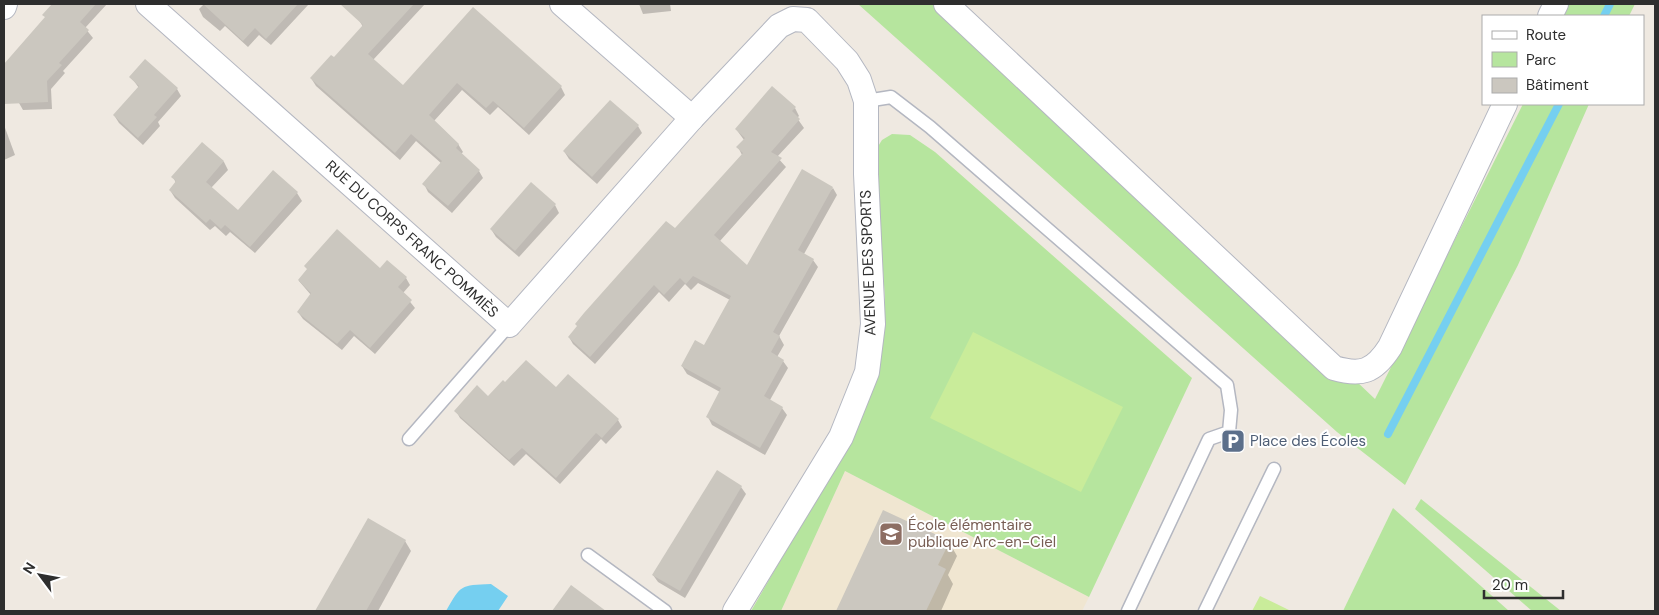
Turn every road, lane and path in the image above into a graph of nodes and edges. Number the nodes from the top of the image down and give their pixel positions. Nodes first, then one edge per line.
1 (6, 4) edge
2 (148, 4) edge
3 (562, 4) edge
4 (946, 4) edge
5 (4, 7) edge
6 (779, 26) joint
7 (866, 101) junction
8 (1505, 105) edge
9 (692, 118) junction
10 (509, 325) junction
11 (410, 439) dead end
12 (1274, 469) dead end
13 (588, 555) dead end
14 (665, 611) edge
15 (735, 611) edge
16 (1128, 611) edge
17 (1205, 611) edge

1 - 5 street
2 - 10 street, RUE DU CORPS FRANC POMMIÈS
3 - 9 street
4 - 8 street
6 - 7 street, AVENUE DES SPORTS
6 - 9 street, RUE DU CORPS FRANC POMMIÈS
7 - 15 street, AVENUE DES SPORTS
7 - 16 lane
9 - 10 street, RUE DU CORPS FRANC POMMIÈS
10 - 11 lane
12 - 17 lane
13 - 14 lane

